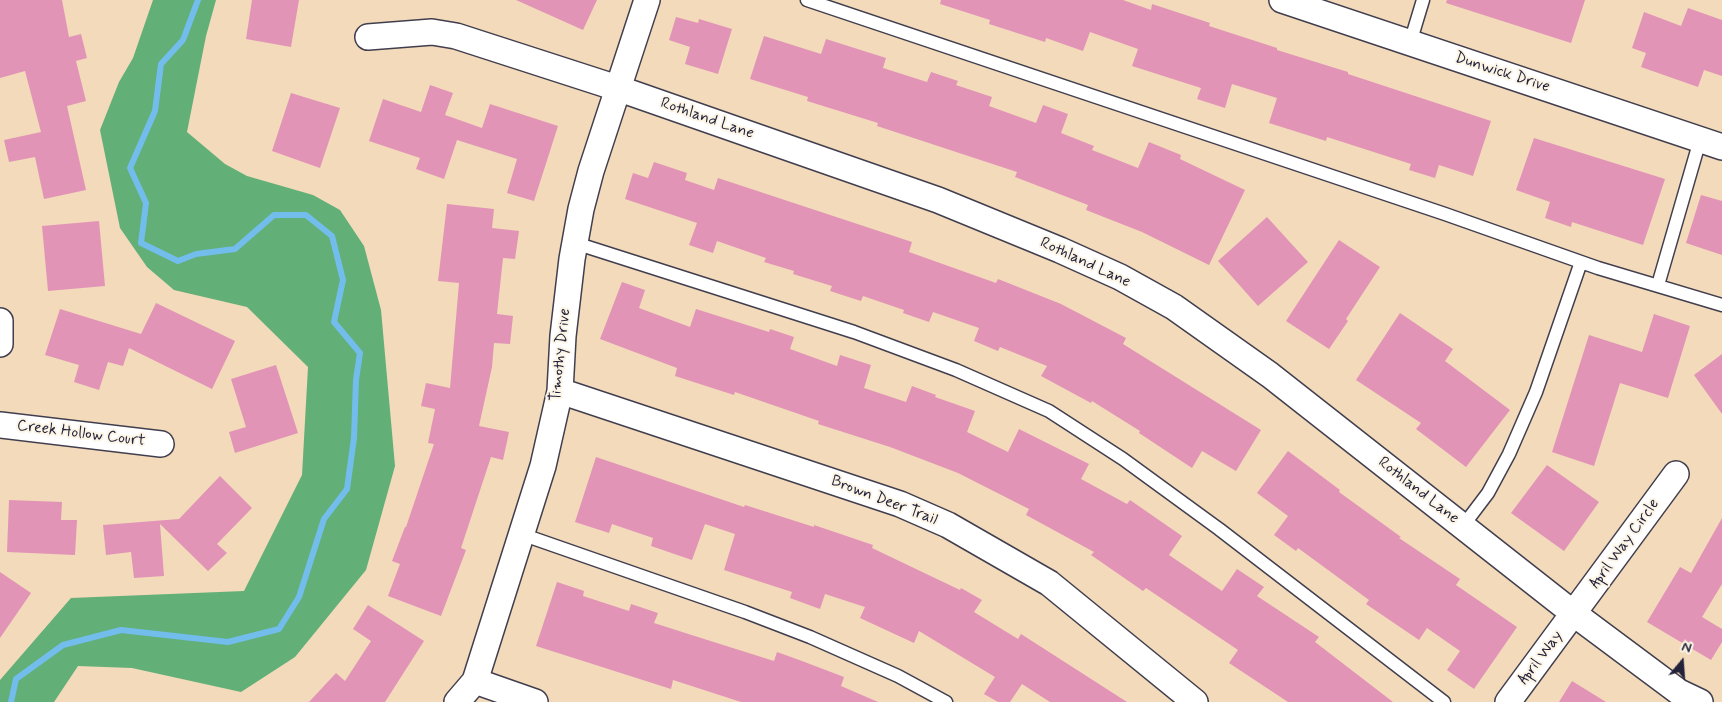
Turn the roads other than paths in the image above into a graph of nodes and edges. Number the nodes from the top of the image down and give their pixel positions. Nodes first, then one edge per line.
1 (647, 0) edge
2 (807, 0) edge
3 (1282, 0) edge
4 (1423, 0) edge
5 (368, 37) dead end
6 (1410, 43) junction
7 (617, 88) junction
8 (1711, 143) edge
9 (575, 243) junction
10 (1581, 262) junction
11 (1658, 285) junction
12 (1722, 305) edge
13 (0, 321) edge
14 (0, 344) edge
15 (560, 391) junction
16 (0, 425) edge
17 (162, 444) dead end
18 (1676, 474) dead end
19 (1463, 526) junction
20 (521, 534) junction
21 (1574, 613) junction
22 (475, 681) junction
23 (457, 702) edge
24 (535, 702) edge
25 (946, 702) edge
26 (1195, 702) edge
27 (1444, 702) edge
28 (1508, 702) edge
29 (1700, 702) edge

1 - 7 street, Timothy Drive
2 - 10 lane
3 - 6 street, Dunwick Drive
4 - 6 lane
5 - 7 street, Rothland Lane
6 - 8 street, Dunwick Drive
7 - 9 street, Timothy Drive
7 - 19 street, Rothland Lane
8 - 11 lane
9 - 15 street, Timothy Drive
9 - 27 lane
10 - 11 lane
10 - 19 lane
11 - 12 lane
13 - 14 street
15 - 20 street, Timothy Drive
15 - 26 street, Brown Deer Trail
16 - 17 street, Creek Hollow Court
18 - 21 street, April Way Circle
19 - 21 street, Rothland Lane
20 - 22 street, Timothy Drive
20 - 25 lane
21 - 28 street, April Way
21 - 29 street, Rothland Lane
22 - 23 street, Timothy Drive
22 - 24 street

